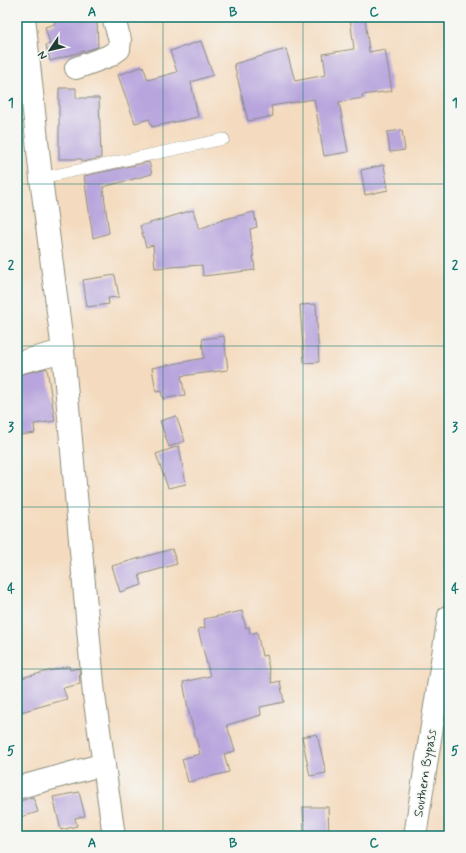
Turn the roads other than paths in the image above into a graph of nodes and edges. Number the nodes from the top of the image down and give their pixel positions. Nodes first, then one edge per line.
1 (24, 17) edge
2 (113, 17) edge
3 (76, 68) dead end
4 (224, 139) dead end
5 (41, 178) junction
6 (63, 351) junction
7 (17, 363) edge
8 (449, 616) edge
9 (104, 764) junction
10 (17, 788) edge
11 (114, 836) edge
12 (415, 836) edge

1 - 5 main road
2 - 3 main road
4 - 5 lane
5 - 6 main road
6 - 7 main road
6 - 9 main road
8 - 12 main road, Southern Bypass
9 - 10 main road
9 - 11 main road

